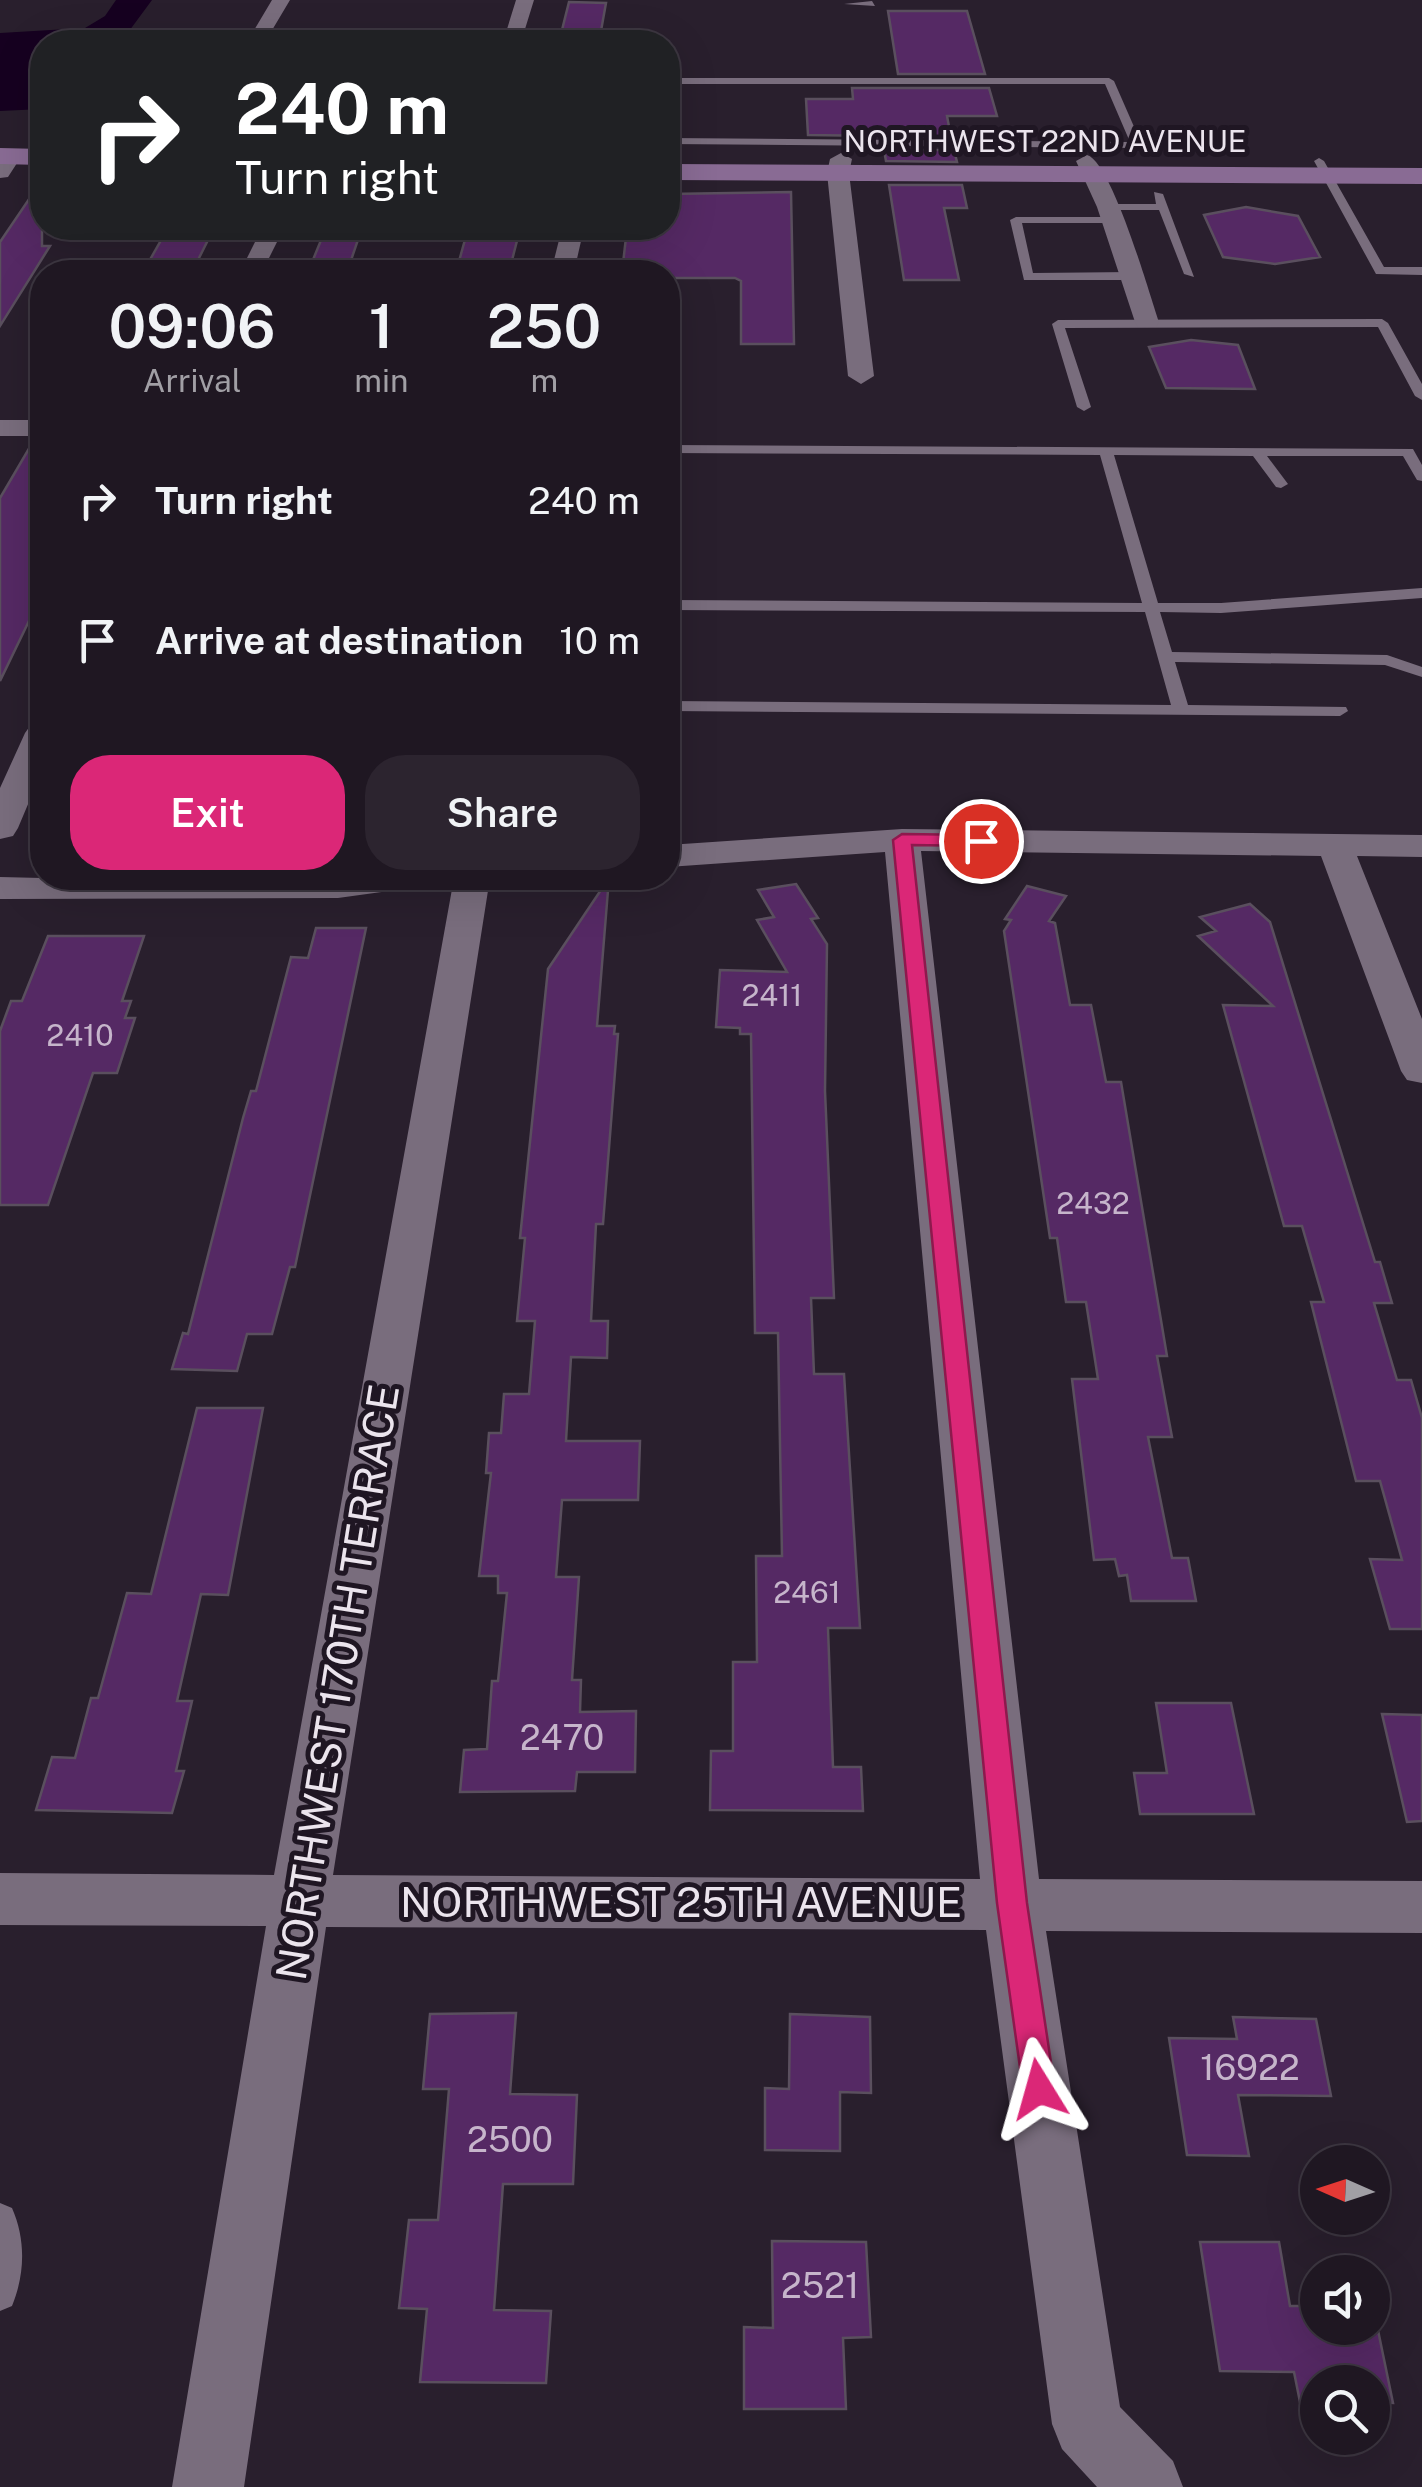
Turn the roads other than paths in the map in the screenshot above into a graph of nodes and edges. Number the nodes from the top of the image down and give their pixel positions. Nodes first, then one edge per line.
1 (281, 0) edge
2 (526, 0) edge
3 (869, 2) edge
4 (848, 4) dead end
5 (263, 30) edge
6 (516, 30) edge
7 (680, 82) edge
8 (680, 143) edge
9 (721, 151) junction
10 (680, 157) edge
11 (30, 159) edge
12 (1086, 160) junction
13 (1422, 160) edge
14 (2, 165) edge
15 (839, 166) junction
16 (30, 168) edge
17 (1323, 168) junction
18 (680, 172) edge
19 (1422, 176) edge
20 (1110, 214) junction
21 (1422, 271) edge
22 (1190, 274) dead end
23 (1132, 276) junction
24 (1147, 322) junction
25 (861, 376) dead end
26 (1422, 396) edge
27 (1084, 408) dead end
28 (0, 428) edge
29 (30, 428) edge
30 (680, 449) edge
31 (1257, 451) junction
32 (1106, 452) junction
33 (1422, 478) edge
34 (1281, 484) dead end
35 (1422, 594) edge
36 (680, 605) edge
37 (1152, 608) junction
38 (1166, 657) junction
39 (1422, 672) edge
40 (680, 706) edge
41 (1180, 710) junction
42 (1340, 711) dead end
43 (30, 760) edge
44 (0, 828) edge
45 (902, 840) junction
46 (1334, 846) junction
47 (1422, 846) edge
48 (680, 855) edge
49 (0, 888) edge
50 (30, 888) edge
51 (470, 890) edge
52 (1422, 1071) edge
53 (300, 1898) junction
54 (0, 1899) edge
55 (1012, 1903) junction
56 (1422, 1907) edge
57 (0, 2219) edge
58 (0, 2294) edge
59 (208, 2487) edge
60 (1147, 2487) edge

1 - 5 street
2 - 6 street
3 - 4 lane
7 - 12 lane
8 - 9 lane
9 - 10 main road, NORTHWEST 22ND AVENUE
9 - 12 lane
9 - 15 main road, NORTHWEST 22ND AVENUE
11 - 14 main road
12 - 15 main road, NORTHWEST 22ND AVENUE
12 - 17 main road, NORTHWEST 22ND AVENUE
12 - 20 street
13 - 17 main road, NORTHWEST 22ND AVENUE
14 - 16 main road
15 - 18 main road, NORTHWEST 22ND AVENUE
15 - 25 street
17 - 19 main road, NORTHWEST 22ND AVENUE
17 - 21 lane
20 - 22 lane
20 - 23 street
20 - 23 lane
23 - 24 street
24 - 26 lane
24 - 27 lane
28 - 29 street
30 - 32 lane
31 - 32 lane
31 - 33 lane
31 - 34 lane
32 - 37 lane
35 - 37 lane
36 - 37 lane
37 - 38 lane
38 - 39 lane
38 - 41 lane
40 - 41 lane
41 - 42 lane
43 - 44 street
45 - 46 street
45 - 48 street
45 - 55 street
46 - 47 street
46 - 52 street
49 - 50 street
51 - 53 street, NORTHWEST 170TH TERRACE
53 - 54 street, NORTHWEST 25TH AVENUE
53 - 55 street, NORTHWEST 25TH AVENUE
53 - 59 street, NORTHWEST 170TH TERRACE
55 - 56 street, NORTHWEST 25TH AVENUE
55 - 60 street
57 - 58 lane

